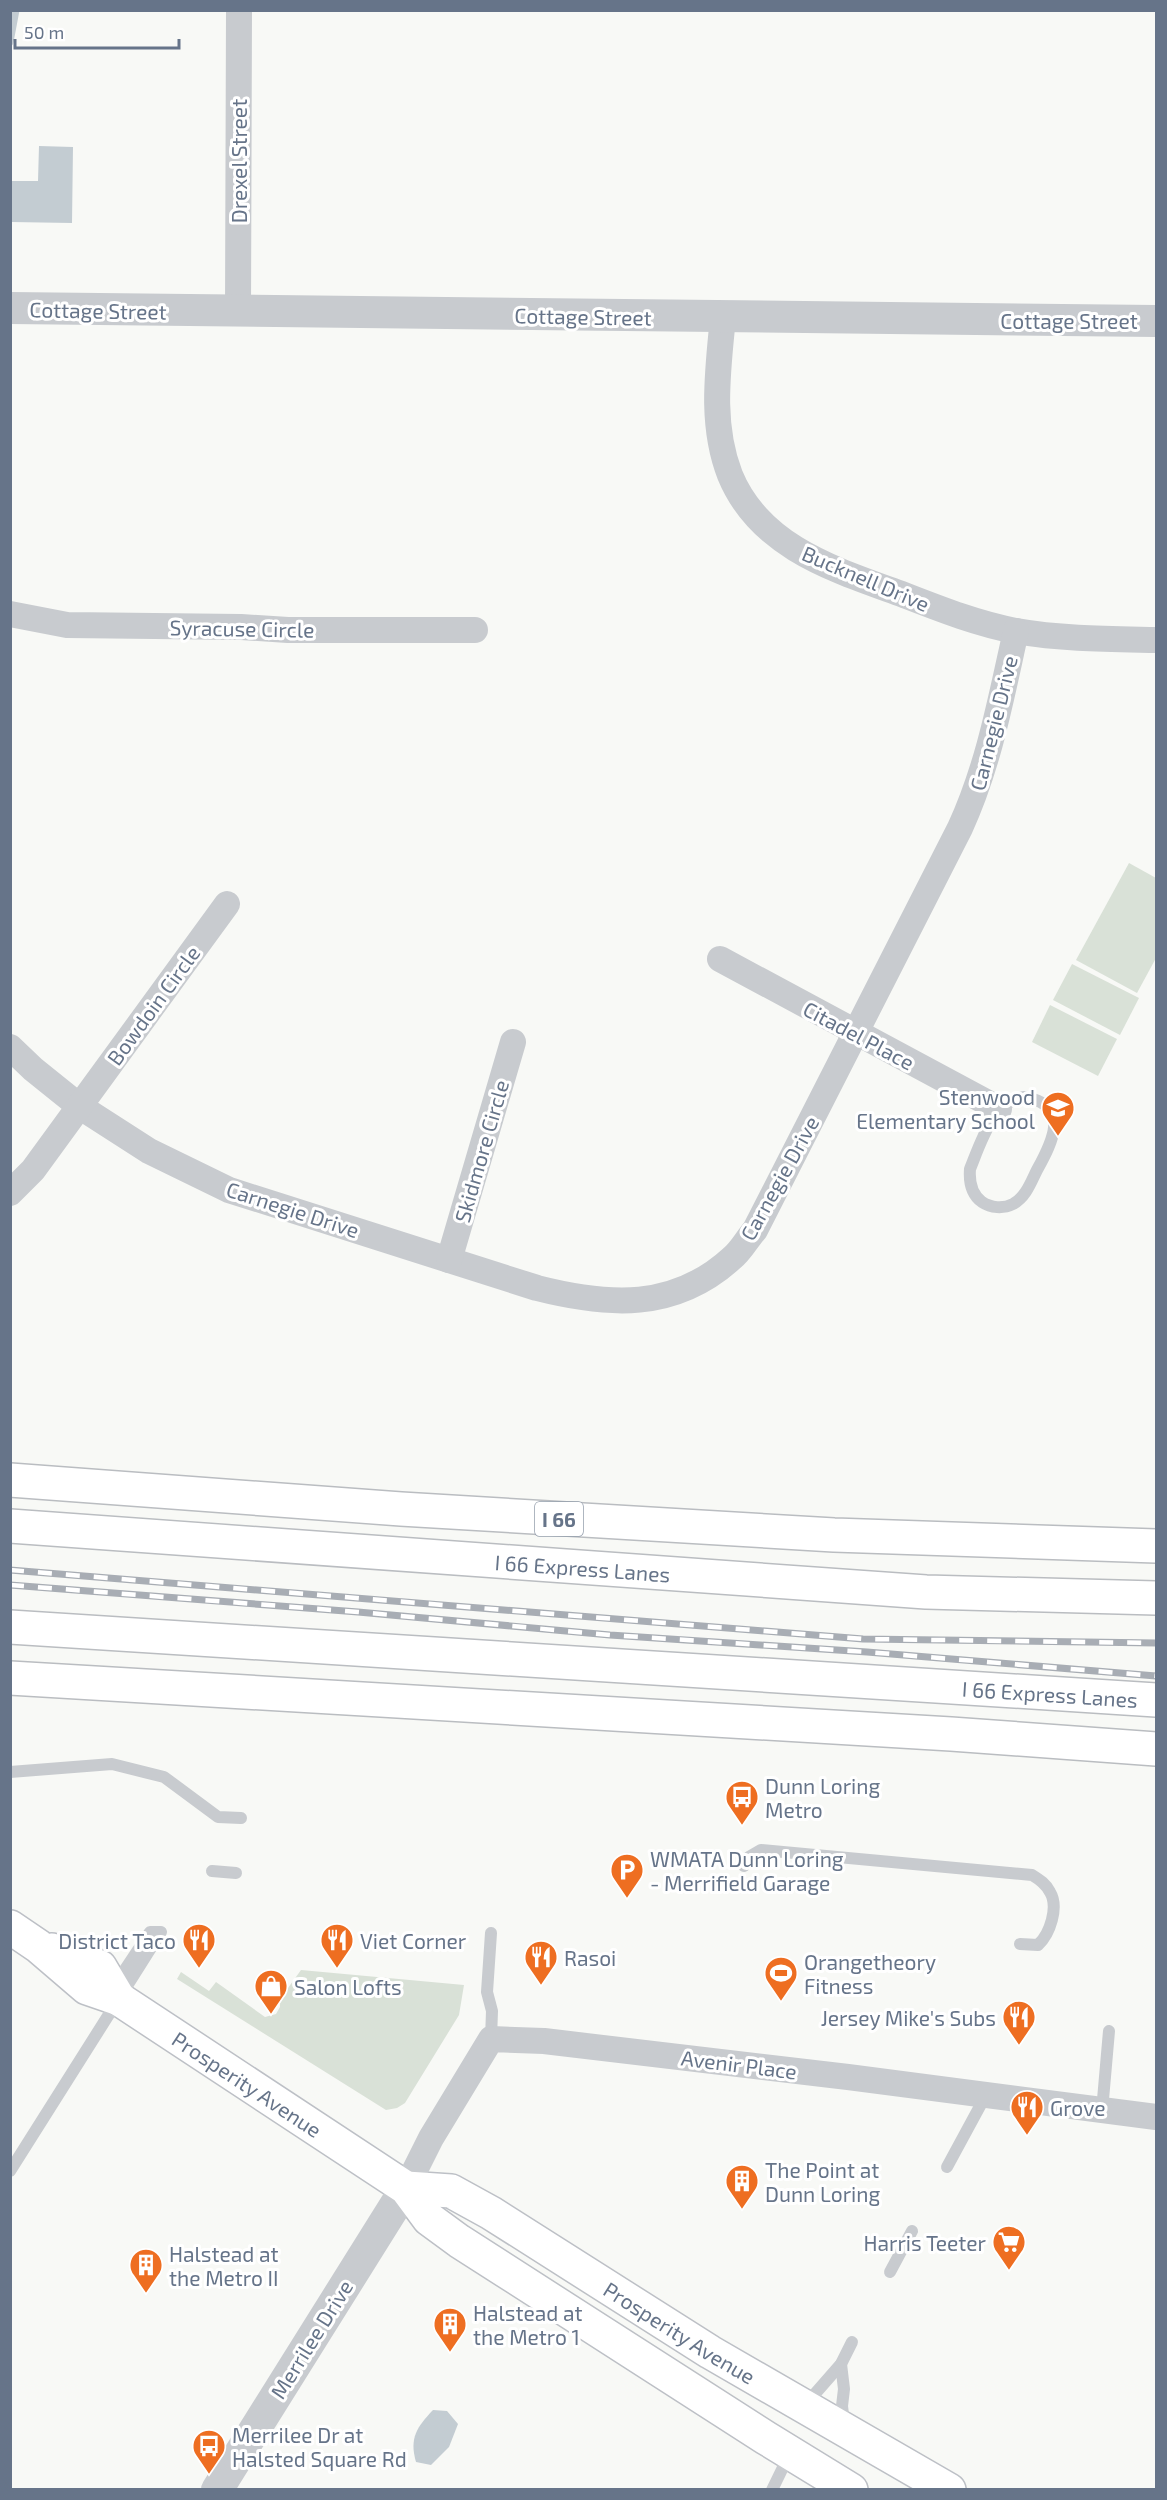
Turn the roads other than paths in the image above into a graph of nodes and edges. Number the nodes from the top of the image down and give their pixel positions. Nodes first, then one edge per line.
1 (239, 10) edge
2 (10, 309) edge
3 (238, 312) junction
4 (723, 317) junction
5 (1156, 321) edge
6 (10, 614) edge
7 (476, 630) dead end
8 (1016, 631) junction
9 (1156, 640) edge
10 (226, 904) dead end
11 (720, 959) dead end
12 (855, 1034) junction
13 (513, 1042) dead end
14 (10, 1047) edge
15 (79, 1106) junction
16 (999, 1109) junction
17 (10, 1193) edge
18 (449, 1260) junction
19 (10, 1480) edge
20 (10, 1526) edge
21 (1156, 1546) edge
22 (1156, 1598) edge
23 (10, 1618) edge
24 (10, 1627) edge
25 (223, 1640) junction
26 (10, 1678) edge
27 (1156, 1700) edge
28 (1156, 1749) edge
29 (10, 1772) edge
30 (241, 1818) dead end
31 (744, 1866) dead end
32 (212, 1871) dead end
33 (236, 1873) dead end
34 (10, 1927) edge
35 (491, 1933) dead end
36 (1020, 1944) dead end
37 (113, 1995) junction
38 (1109, 2031) dead end
39 (491, 2039) junction
40 (986, 2095) junction
41 (1102, 2111) junction
42 (1156, 2117) edge
43 (947, 2167) dead end
44 (10, 2171) edge
45 (406, 2188) junction
46 (912, 2231) dead end
47 (890, 2272) dead end
48 (852, 2342) dead end
49 (841, 2364) junction
50 (805, 2405) junction
51 (848, 2432) junction
52 (790, 2451) junction
53 (943, 2486) edge
54 (217, 2490) edge
55 (772, 2490) edge
56 (851, 2490) edge

1 - 3 street, Drexel Street
2 - 3 street, Cottage Street
3 - 4 street, Cottage Street
4 - 5 street, Cottage Street
4 - 8 street, Bucknell Drive
6 - 7 street, Syracuse Circle
8 - 9 street, Bucknell Drive
8 - 12 street, Carnegie Drive
10 - 15 street, Bowdoin Circle
11 - 12 street, Citadel Place
12 - 16 street, Citadel Place
12 - 18 street, Carnegie Drive
13 - 18 street, Skidmore Circle
14 - 15 street, Carnegie Drive
15 - 17 street, Bowdoin Circle
15 - 18 street, Carnegie Drive
16 - 16 lane
19 - 21 main road, I 66
20 - 22 main road, I 66 Express Lanes
23 - 25 main road
24 - 25 main road, I 66 Express Lanes
25 - 27 main road, I 66 Express Lanes
26 - 28 main road
29 - 30 lane
31 - 36 lane
32 - 33 lane
34 - 37 main road, Prosperity Avenue
35 - 39 lane
37 - 37 lane
37 - 44 lane
37 - 45 main road, Prosperity Avenue
38 - 41 lane
39 - 40 street, Avenir Place
39 - 45 street
40 - 41 street, Avenir Place
40 - 43 lane
41 - 42 street, Avenir Place
45 - 50 main road, Prosperity Avenue
45 - 52 main road, Prosperity Avenue
45 - 54 street, Merrilee Drive
46 - 47 lane
48 - 49 lane
49 - 50 lane
49 - 51 lane
50 - 51 main road, Prosperity Avenue
51 - 53 main road, Prosperity Avenue
52 - 53 main road
52 - 55 lane
52 - 56 main road, Prosperity Avenue

